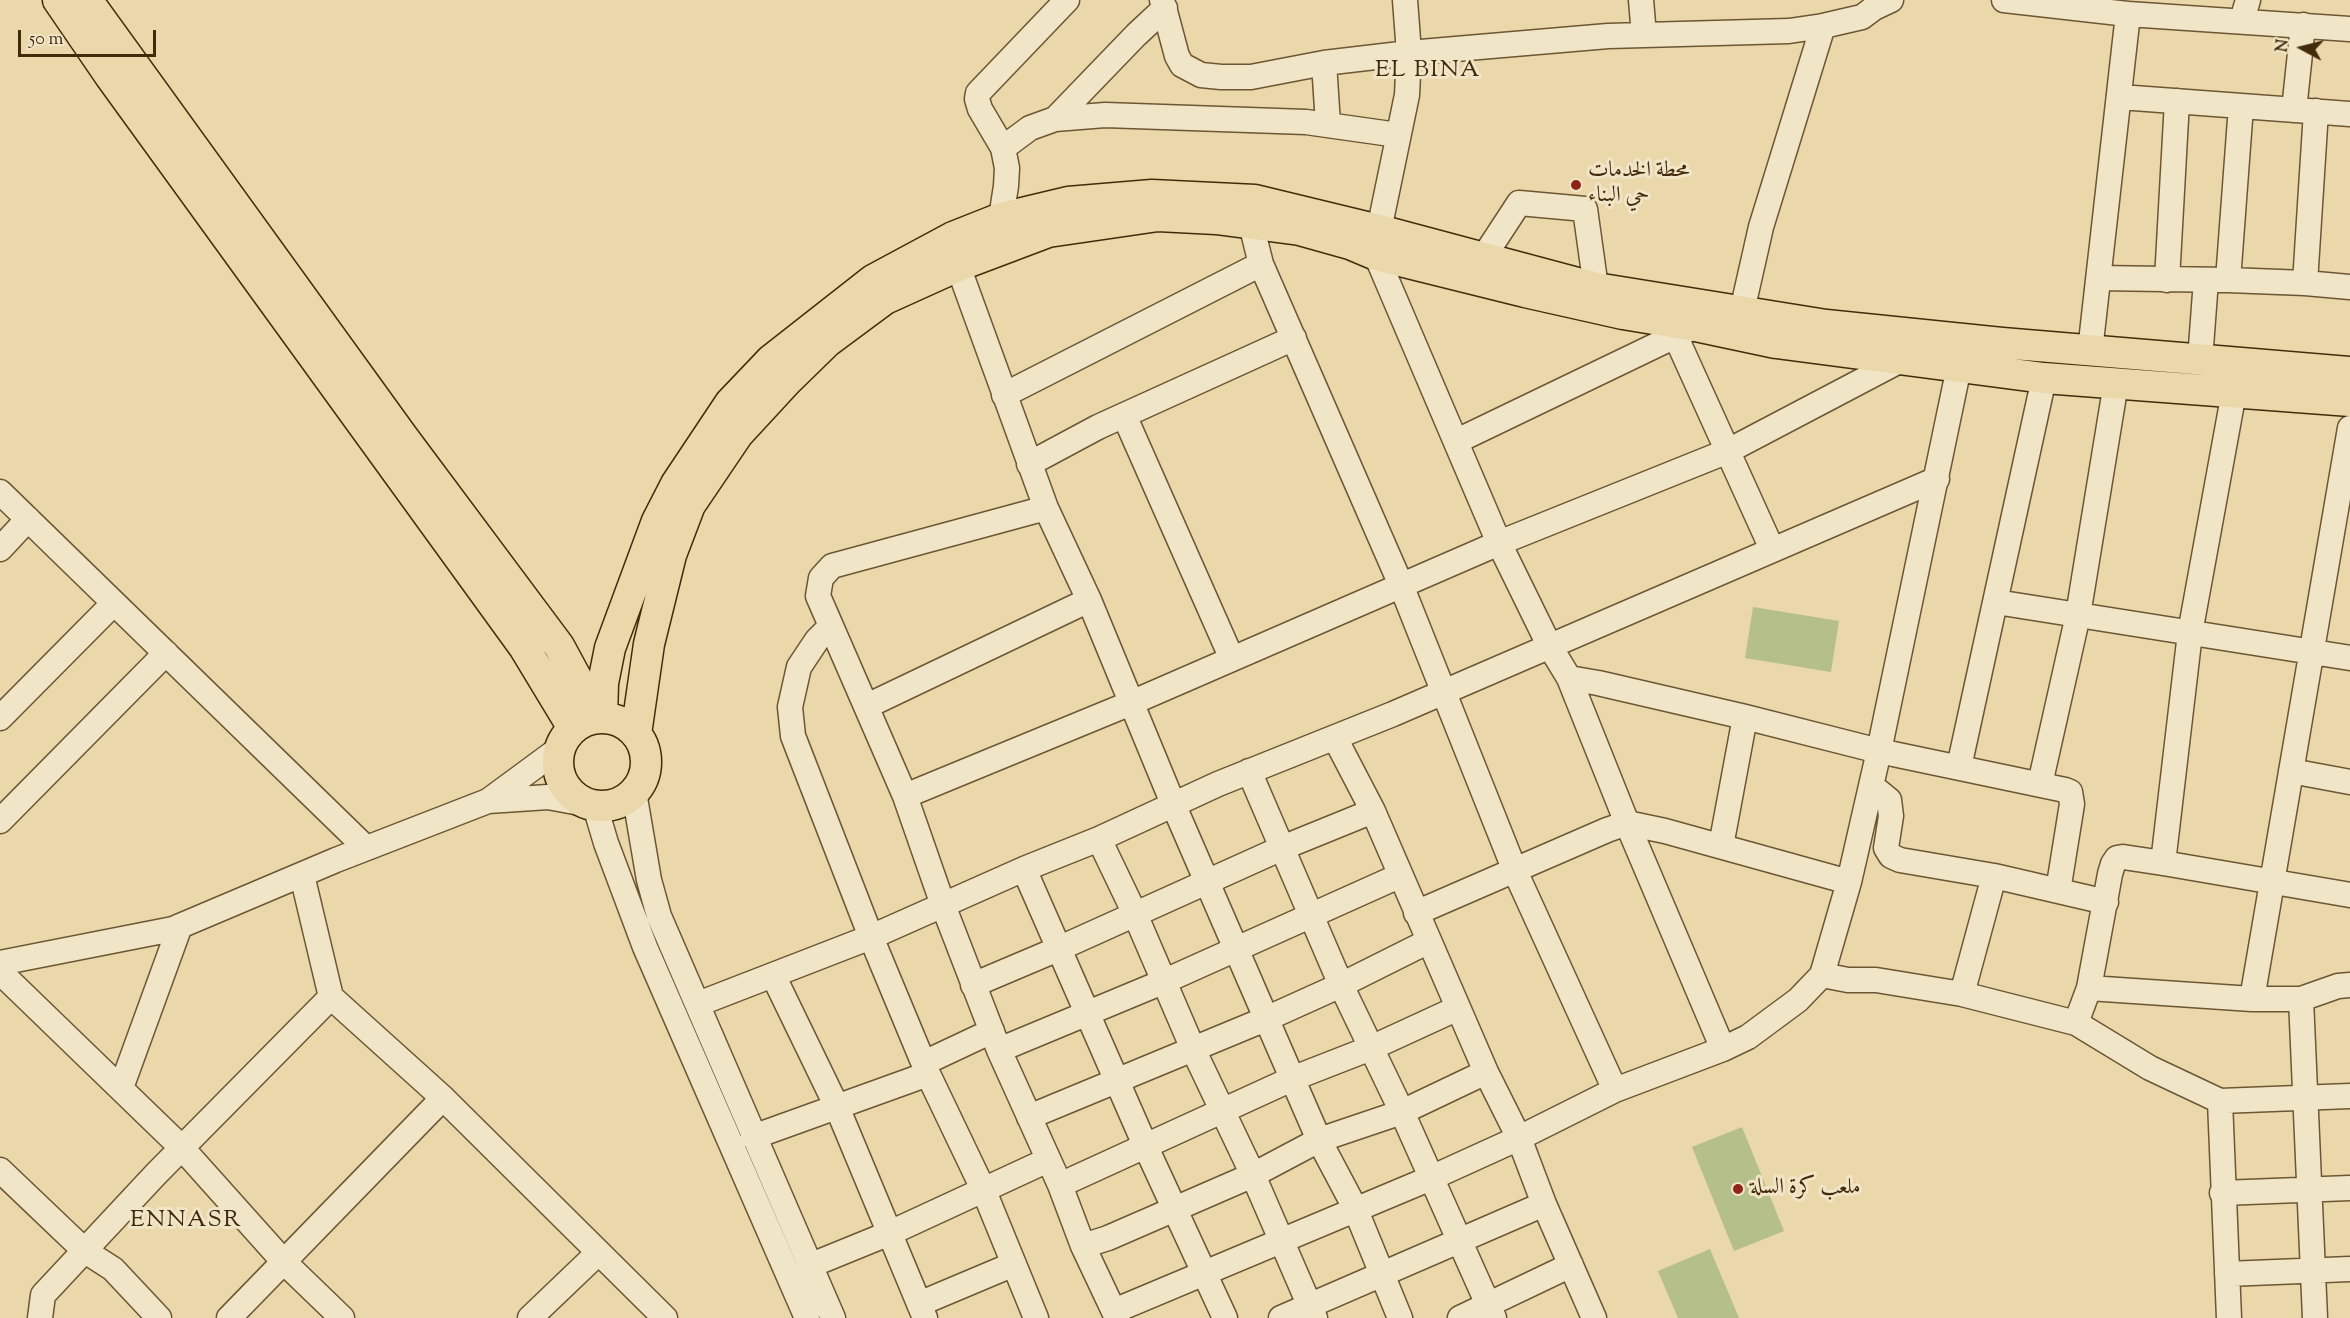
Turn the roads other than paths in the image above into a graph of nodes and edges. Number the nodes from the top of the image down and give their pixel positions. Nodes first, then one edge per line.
1 (58, 0) edge
2 (87, 0) edge
3 (1067, 0) edge
4 (1405, 0) edge
5 (1641, 0) edge
6 (1891, 0) edge
7 (2004, 0) edge
8 (2040, 2) edge
9 (1164, 4) edge
10 (1862, 8) edge
11 (2245, 10) edge
12 (2128, 14) junction
13 (2303, 25) junction
14 (1823, 26) junction
15 (2350, 29) edge
16 (1644, 35) junction
17 (1409, 53) junction
18 (1324, 63) junction
19 (2120, 97) junction
20 (2177, 101) junction
21 (2241, 106) junction
22 (2305, 110) junction
23 (2350, 114) edge
24 (1055, 119) junction
25 (1328, 124) junction
26 (1398, 135) junction
27 (1003, 148) junction
28 (1251, 224) junction
29 (1004, 232) junction
30 (1378, 242) junction
31 (1483, 258) junction
32 (1262, 264) junction
33 (958, 266) junction
34 (2099, 278) junction
35 (2167, 280) junction
36 (2217, 280) junction
37 (2305, 283) junction
38 (2350, 287) edge
39 (1596, 288) junction
40 (1742, 311) junction
41 (1686, 330) junction
42 (1294, 338) junction
43 (2090, 351) junction
44 (1903, 359) junction
45 (2200, 360) junction
46 (1959, 368) junction
47 (2350, 372) edge
48 (2044, 378) junction
49 (2115, 383) junction
50 (2234, 392) junction
51 (1004, 395) junction
52 (2350, 401) edge
53 (1124, 415) junction
54 (2350, 428) edge
55 (1457, 441) junction
56 (1728, 451) junction
57 (1029, 464) junction
58 (1937, 479) junction
59 (0, 492) edge
60 (1046, 508) junction
61 (28, 519) junction
62 (1499, 543) junction
63 (0, 549) edge
64 (1772, 549) junction
65 (1401, 585) junction
66 (1089, 600) junction
67 (1996, 602) junction
68 (114, 603) junction
69 (2078, 615) junction
70 (830, 627) junction
71 (2190, 633) junction
72 (1549, 645) junction
73 (2312, 652) junction
74 (166, 653) junction
75 (2350, 658) edge
76 (1232, 659) junction
77 (1569, 678) junction
78 (1443, 692) junction
79 (1131, 703) junction
80 (867, 706) junction
81 (1745, 717) junction
82 (0, 718) edge
83 (583, 728) junction
84 (636, 734) junction
85 (1335, 738) junction
86 (1879, 751) junction
87 (1959, 767) junction
88 (1249, 771) junction
89 (2292, 771) junction
90 (2350, 782) edge
91 (2040, 784) junction
92 (1871, 789) junction
93 (634, 792) junction
94 (905, 796) junction
95 (488, 801) junction
96 (593, 805) junction
97 (1174, 806) junction
98 (1373, 811) junction
99 (0, 821) edge
100 (1627, 824) junction
101 (1100, 839) junction
102 (1720, 846) junction
103 (366, 848) junction
104 (1282, 848) junction
105 (2163, 863) junction
106 (1024, 869) junction
107 (1515, 871) junction
108 (302, 875) junction
109 (1400, 876) junction
110 (1994, 876) junction
111 (1208, 882) junction
112 (1849, 882) junction
113 (2272, 882) junction
114 (2058, 891) junction
115 (2350, 895) edge
116 (2106, 902) junction
117 (943, 905) junction
118 (1416, 913) junction
119 (1135, 914) junction
120 (1310, 915) junction
121 (180, 926) junction
122 (872, 937) junction
123 (1429, 941) junction
124 (1236, 948) junction
125 (1058, 949) junction
126 (0, 963) edge
127 (0, 972) edge
128 (773, 975) junction
129 (1822, 975) junction
130 (1165, 981) junction
131 (973, 985) junction
132 (1341, 985) junction
133 (2350, 985) edge
134 (2089, 988) junction
135 (1962, 994) junction
136 (331, 997) junction
137 (2252, 999) junction
138 (2301, 999) junction
139 (698, 1004) junction
140 (1458, 1008) junction
141 (1088, 1014) junction
142 (1268, 1018) junction
143 (2076, 1023) junction
144 (996, 1041) junction
145 (1371, 1047) junction
146 (1193, 1049) junction
147 (1723, 1049) junction
148 (926, 1068) junction
149 (1486, 1072) junction
150 (1294, 1078) junction
151 (1118, 1080) junction
152 (121, 1088) junction
153 (1615, 1090) junction
154 (2350, 1096) edge
155 (443, 1098) junction
156 (2307, 1098) junction
157 (2220, 1101) junction
158 (837, 1107) junction
159 (1221, 1110) junction
160 (1402, 1112) junction
161 (1029, 1117) junction
162 (753, 1137) junction
163 (1519, 1138) junction
164 (1319, 1140) junction
165 (1145, 1145) junction
166 (182, 1148) junction
167 (1048, 1160) junction
168 (0, 1170) edge
169 (1253, 1174) junction
170 (1431, 1178) junction
171 (1060, 1185) junction
172 (2350, 1188) edge
173 (2308, 1190) junction
174 (984, 1191) junction
175 (2222, 1193) junction
176 (1544, 1204) junction
177 (1355, 1208) junction
178 (1174, 1210) junction
179 (890, 1233) junction
180 (1282, 1239) junction
181 (1459, 1241) junction
182 (1083, 1246) junction
183 (85, 1251) junction
184 (598, 1253) junction
185 (284, 1262) junction
186 (1014, 1264) junction
187 (1571, 1264) junction
188 (809, 1266) junction
189 (2350, 1269) edge
190 (2313, 1270) junction
191 (1205, 1271) junction
192 (1382, 1274) junction
193 (2227, 1274) junction
194 (922, 1311) edge
195 (1491, 1311) edge
196 (1313, 1312) edge
197 (1115, 1314) edge
198 (40, 1318) edge
199 (159, 1318) edge
200 (229, 1318) edge
201 (342, 1318) edge
202 (530, 1318) edge
203 (665, 1318) edge
204 (807, 1318) edge
205 (833, 1318) edge
206 (1036, 1318) edge
207 (1225, 1318) edge
208 (1281, 1318) edge
209 (1400, 1318) edge
210 (1460, 1318) edge
211 (1594, 1318) edge
212 (2229, 1318) edge
213 (2315, 1318) edge

1 - 83 main road
2 - 83 main road
3 - 27 street
4 - 17 street
5 - 16 street
6 - 10 street
7 - 8 street
8 - 12 street
9 - 18 street
9 - 24 street
10 - 14 street
11 - 12 street
11 - 13 street
12 - 19 street
13 - 15 street
13 - 22 street
14 - 16 street
14 - 40 street
16 - 17 street
17 - 18 street
17 - 26 street
18 - 25 street
19 - 20 street
19 - 34 street
20 - 21 street
20 - 35 street
21 - 22 street
21 - 36 street
22 - 23 street
22 - 37 street
24 - 25 street
24 - 27 street
25 - 26 street
26 - 30 street
27 - 29 street
28 - 29 main road
28 - 30 main road
28 - 32 street
29 - 30 main road
29 - 33 main road
29 - 83 main road
30 - 31 main road
30 - 41 main road
30 - 55 street
31 - 39 main road
31 - 39 street
32 - 42 street
32 - 51 street
33 - 51 street
33 - 84 main road
34 - 35 street
34 - 43 street
35 - 36 street
36 - 37 street
36 - 45 street
37 - 38 street
39 - 40 main road
40 - 43 main road
41 - 44 main road
41 - 55 street
41 - 56 street
42 - 53 street
42 - 65 street
43 - 45 main road
44 - 46 main road
44 - 56 street
45 - 47 main road
46 - 48 main road
46 - 58 street
48 - 49 main road
48 - 67 street
49 - 50 main road
49 - 69 street
50 - 52 main road
50 - 71 street
51 - 57 street
53 - 57 street
53 - 76 street
54 - 73 street
55 - 62 street
56 - 62 street
56 - 64 street
57 - 60 street
58 - 64 street
58 - 86 street
59 - 61 street
60 - 66 street
60 - 70 street
61 - 63 street
61 - 68 street
62 - 65 street
62 - 72 street
64 - 72 street
65 - 76 street
65 - 78 street
66 - 79 street
66 - 80 street
67 - 69 street
67 - 87 street
68 - 74 street
68 - 82 street
69 - 71 street
69 - 91 street
70 - 80 street
70 - 122 street
71 - 73 street
71 - 105 street
72 - 77 street
72 - 78 street
73 - 75 street
73 - 89 street
74 - 99 street
74 - 103 street
76 - 79 street
77 - 81 street
77 - 100 street
78 - 85 street
78 - 107 street
79 - 94 street
79 - 97 street
80 - 94 street
81 - 86 street
81 - 102 street
83 - 84 main road
83 - 95 street
83 - 96 main road
84 - 93 main road
85 - 88 street
85 - 98 street
86 - 87 street
86 - 92 street
87 - 91 street
88 - 97 street
88 - 104 street
89 - 90 street
89 - 113 street
91 - 114 street
92 - 110 street
92 - 112 street
93 - 96 main road
93 - 139 street
94 - 117 street
95 - 96 street
95 - 103 street
96 - 204 street
97 - 101 street
97 - 111 street
98 - 104 street
98 - 109 street
100 - 102 street
100 - 107 street
100 - 147 street
101 - 106 street
101 - 119 street
102 - 112 street
103 - 108 street
104 - 111 street
104 - 120 street
105 - 113 street
105 - 116 street
106 - 117 street
106 - 125 street
107 - 118 street
107 - 153 street
108 - 121 street
108 - 136 street
109 - 118 street
109 - 120 street
110 - 114 street
110 - 135 street
111 - 119 street
111 - 124 street
112 - 129 street
113 - 115 street
113 - 137 street
114 - 116 street
116 - 134 street
117 - 122 street
117 - 131 street
118 - 123 street
119 - 125 street
119 - 130 street
120 - 124 street
120 - 132 street
121 - 126 street
121 - 152 street
122 - 128 street
122 - 148 street
123 - 132 street
123 - 140 street
124 - 130 street
124 - 142 street
125 - 131 street
125 - 141 street
127 - 152 street
128 - 139 street
128 - 158 street
129 - 135 street
129 - 147 street
130 - 141 street
130 - 146 street
131 - 144 street
132 - 142 street
132 - 145 street
133 - 138 street
134 - 137 street
134 - 143 street
135 - 143 street
136 - 155 street
136 - 166 street
137 - 138 street
138 - 156 street
139 - 162 street
140 - 145 street
140 - 149 street
141 - 144 street
141 - 151 street
142 - 146 street
142 - 150 street
143 - 157 street
144 - 148 street
144 - 161 street
145 - 150 street
145 - 160 street
146 - 151 street
146 - 159 street
147 - 153 street
148 - 158 street
148 - 174 street
149 - 160 street
149 - 163 street
150 - 159 street
150 - 164 street
151 - 161 street
151 - 165 street
152 - 166 street
153 - 163 street
154 - 156 street
155 - 184 street
155 - 185 street
156 - 157 street
156 - 173 street
157 - 175 street
158 - 162 street
158 - 179 street
159 - 165 street
159 - 169 street
160 - 164 street
160 - 170 street
161 - 167 street
162 - 188 street
163 - 170 street
163 - 176 street
164 - 169 street
164 - 177 street
165 - 171 street
165 - 178 street
166 - 183 street
166 - 185 street
167 - 171 street
167 - 174 street
168 - 183 street
169 - 178 street
169 - 180 street
170 - 177 street
170 - 181 street
171 - 182 street
172 - 173 street
173 - 175 street
173 - 190 street
174 - 179 street
174 - 186 street
175 - 193 street
176 - 181 street
176 - 187 street
177 - 180 street
177 - 192 street
178 - 182 street
178 - 191 street
179 - 188 street
179 - 194 street
180 - 191 street
180 - 196 street
181 - 192 street
181 - 195 street
182 - 197 street
183 - 198 street
183 - 199 street
184 - 202 street
184 - 203 street
185 - 200 street
185 - 201 street
186 - 194 street
186 - 206 street
187 - 195 street
187 - 211 street
188 - 205 street
189 - 190 street
190 - 193 street
190 - 213 street
191 - 197 street
191 - 207 street
192 - 196 street
192 - 209 street
193 - 212 street
195 - 210 street
196 - 208 street

